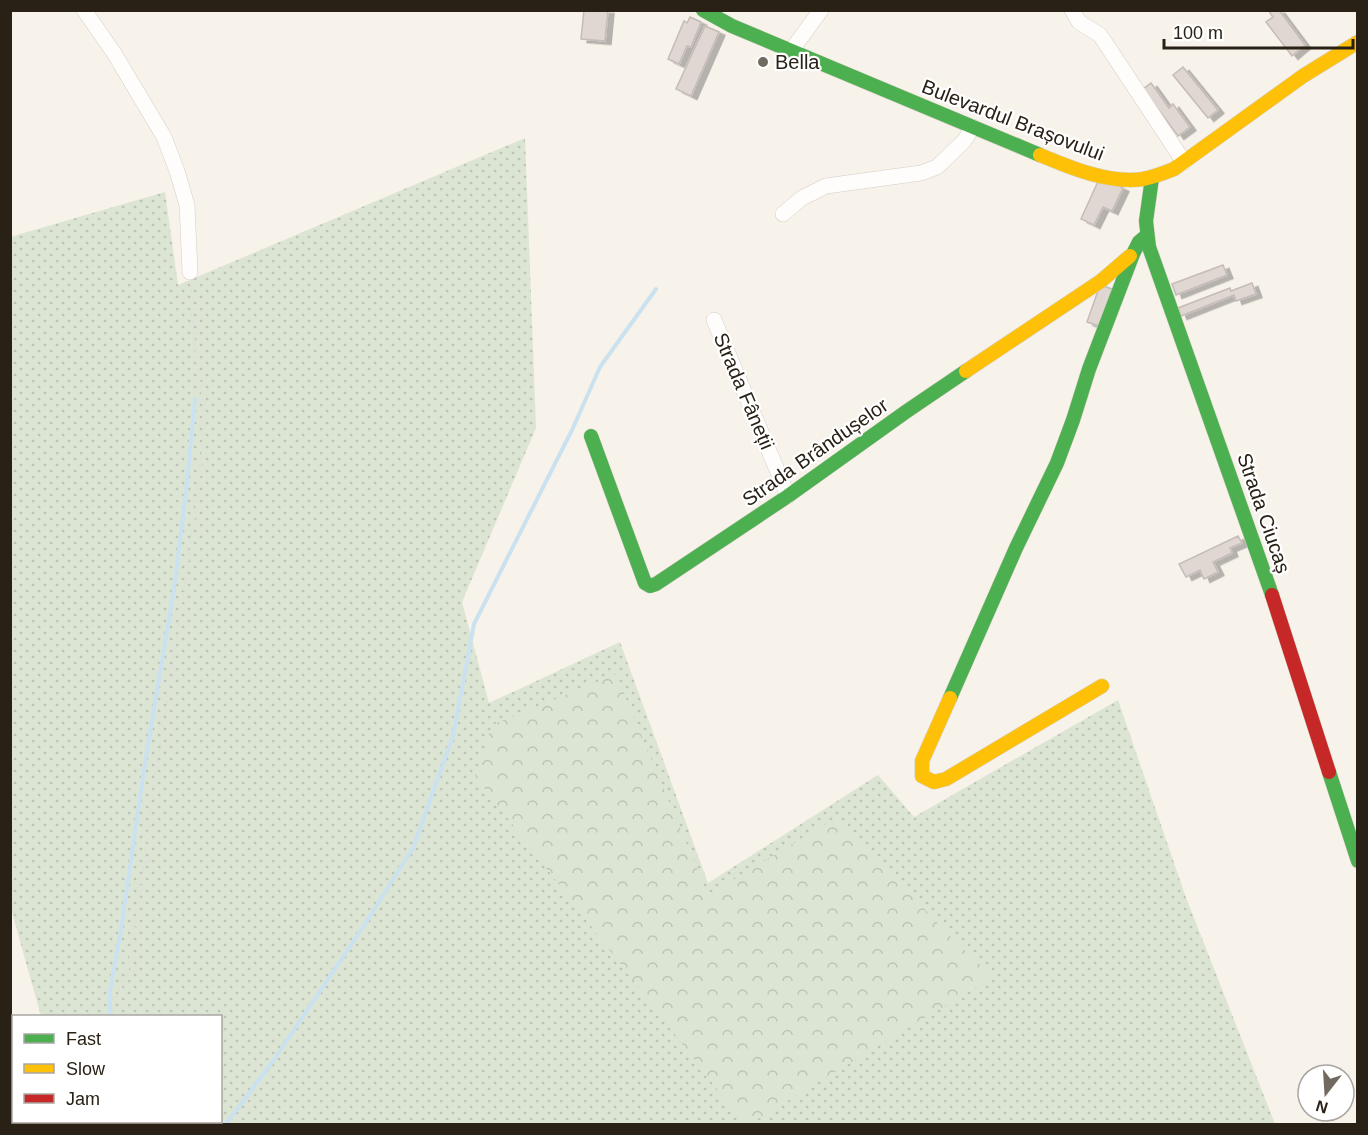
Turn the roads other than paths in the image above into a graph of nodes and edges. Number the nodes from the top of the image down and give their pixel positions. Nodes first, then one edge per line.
1 (84, 10) edge
2 (703, 10) edge
3 (821, 10) edge
4 (1072, 10) edge
5 (1358, 42) edge
6 (791, 51) junction
7 (973, 127) junction
8 (1184, 162) junction
9 (1152, 178) junction
10 (783, 214) dead end
11 (1146, 236) junction
12 (1133, 254) junction
13 (190, 272) road end
14 (714, 320) dead end
15 (591, 436) dead end
16 (788, 496) junction
17 (1102, 686) dead end
18 (1358, 861) edge

1 - 13 street
2 - 6 street, Bulevardul Brașovului
3 - 6 street
4 - 8 street
5 - 8 street, Bulevardul Brașovului
6 - 7 street, Bulevardul Brașovului
7 - 9 street, Bulevardul Brașovului
7 - 10 street
8 - 9 street, Bulevardul Brașovului
9 - 11 street, Strada Ciucaș
11 - 12 street, Strada Brândușelor
11 - 18 street, Strada Ciucaș
12 - 16 street, Strada Brândușelor
12 - 17 street, Strada Brândușelor
14 - 16 street, Strada Fâneții
15 - 16 street, Strada Brândușelor

